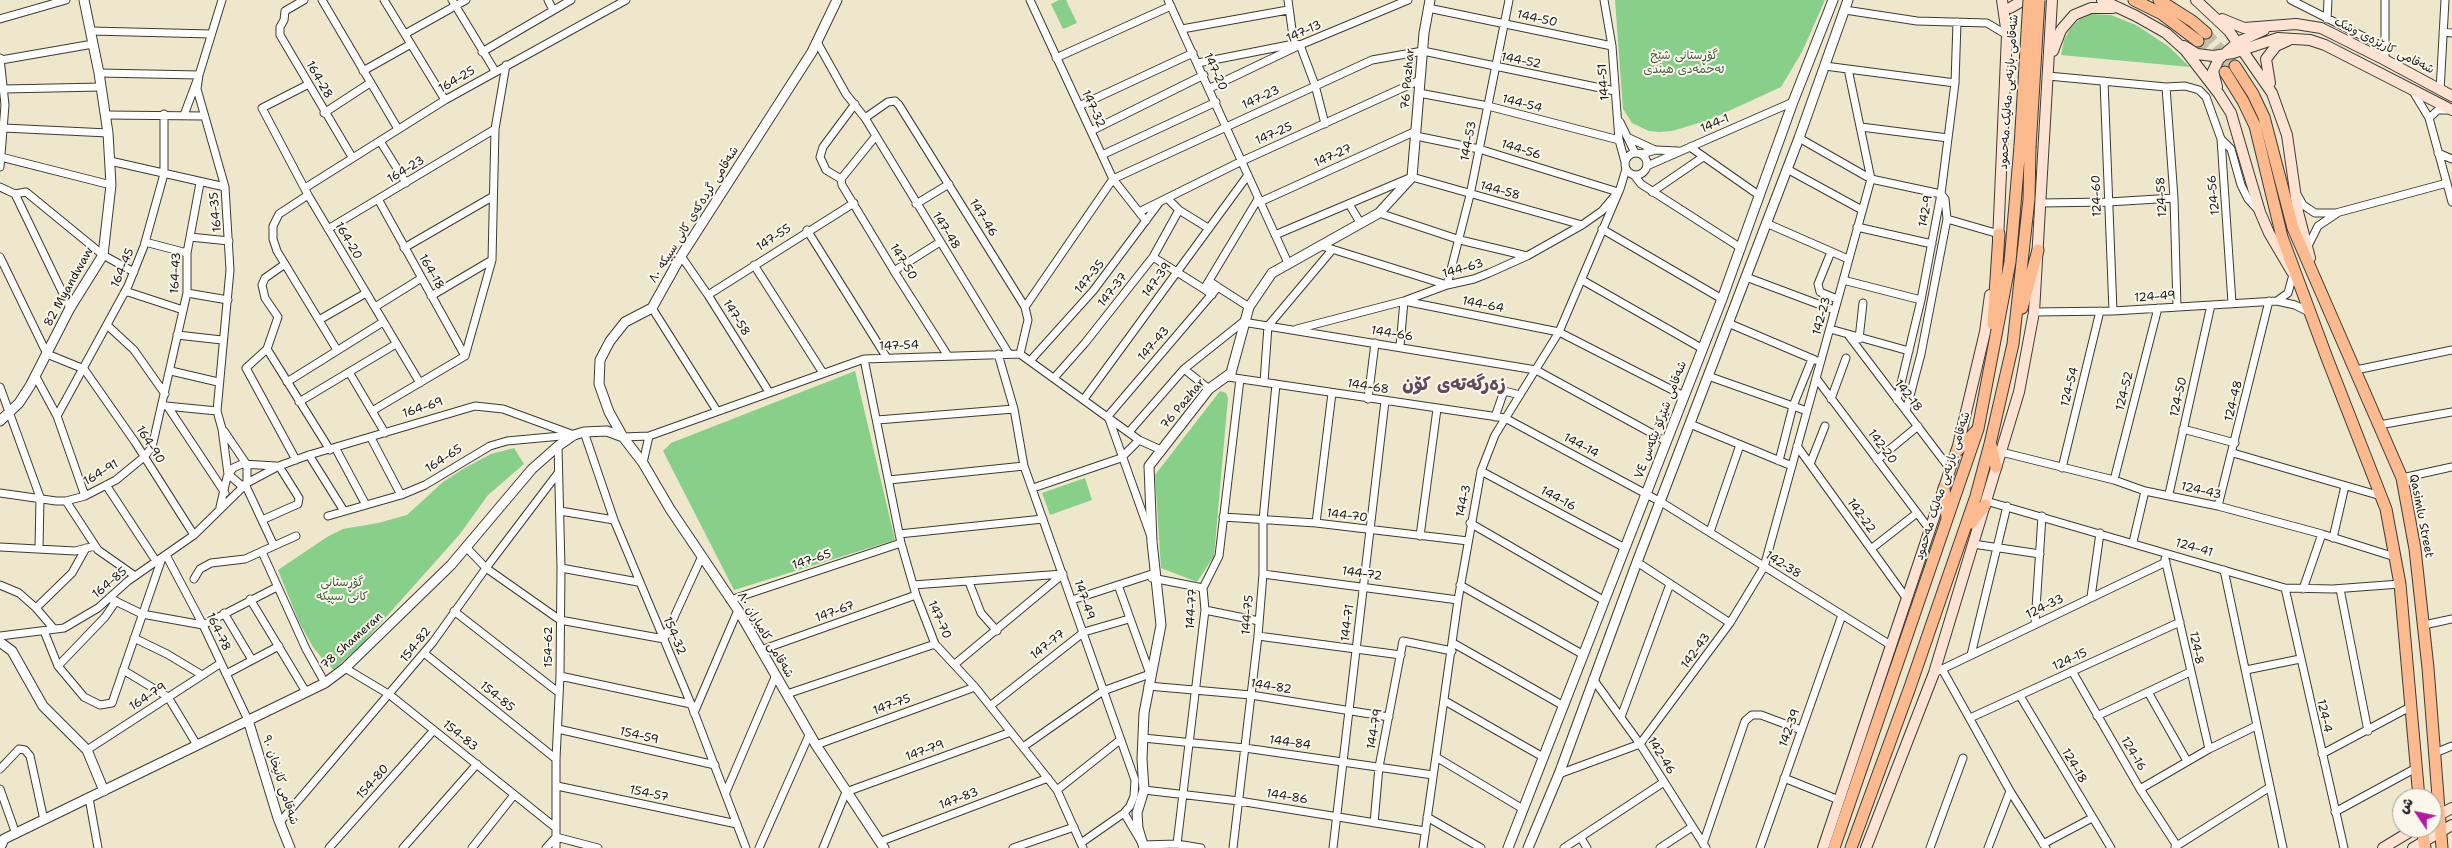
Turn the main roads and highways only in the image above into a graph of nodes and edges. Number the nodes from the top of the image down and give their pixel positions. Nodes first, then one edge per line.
1 (2002, 0) edge
2 (2029, 0) edge
3 (2039, 0) edge
4 (2102, 0) edge
5 (2134, 0) edge
6 (2159, 0) edge
7 (2196, 0) edge
8 (2011, 4) edge
9 (2052, 4) edge
10 (2123, 9) junction
11 (2206, 9) junction
12 (2272, 26) junction
13 (2007, 35) junction
14 (2292, 38) junction
15 (2175, 40) junction
16 (2241, 45) junction
17 (2223, 54) junction
18 (2049, 63) junction
19 (2235, 66) tunnel mouth
20 (2404, 71) junction
21 (2225, 72) tunnel mouth
22 (2397, 83) junction
23 (2272, 93) junction
24 (2219, 94) junction
25 (2452, 96) edge
26 (2452, 110) edge
27 (2025, 147) junction
28 (1999, 234) junction
29 (2038, 250) junction
30 (2295, 275) junction
31 (2317, 283) junction
32 (2013, 344) junction
33 (1990, 370) junction
34 (1978, 429) junction
35 (1990, 444) junction
36 (1956, 451) junction
37 (1996, 467) junction
38 (1944, 488) junction
39 (1986, 503) junction
40 (1947, 522) junction
41 (1963, 532) junction
42 (1890, 682) junction
43 (1909, 690) junction
44 (1883, 701) junction
45 (1902, 708) junction
46 (2418, 788) edge
47 (2436, 788) edge
48 (2447, 828) edge
49 (2400, 838) edge
50 (2425, 844) edge
51 (1851, 847) edge
52 (1823, 848) edge
53 (1834, 848) edge
54 (1866, 848) edge
55 (2383, 848) edge
56 (2413, 848) edge
57 (2442, 848) edge

1 - 13 main road
2 - 27 main road, شەقامی بازنەیی مەلیک مەحمود, bridge
3 - 27 main road, شەقامی بازنەیی مەلیک مەحمود, bridge
4 - 10 main road
5 - 6 main road
7 - 11 main road
8 - 9 main road
8 - 13 main road
9 - 18 main road
10 - 15 main road
10 - 18 main road
11 - 12 main road, شەقامی کارێزەی وشک
11 - 16 main road
12 - 16 main road
12 - 20 main road, شەقامی کارێزەی وشک
13 - 28 main road
14 - 16 main road, شەقامی کارێزەی وشک
14 - 22 main road, شەقامی کارێزەی وشک
14 - 23 main road
15 - 17 main road
15 - 24 main road
16 - 17 main road
16 - 23 main road
17 - 24 main road
18 - 29 main road
19 - 31 main road, Qasimlu Street
20 - 22 main road
20 - 25 main road, شەقامی کارێزەی وشک
21 - 30 main road
22 - 26 main road, شەقامی کارێزەی وشک
23 - 31 main road
24 - 30 main road
27 - 32 main road, شەقامی بازنەیی مەلیک مەحمود
27 - 33 main road, شەقامی بازنەیی مەلیک مەحمود
28 - 33 main road
28 - 36 main road
29 - 32 main road
29 - 37 main road
30 - 46 main road
31 - 47 main road, Qasimlu Street
32 - 35 main road, شەقامی بازنەیی مەلیک مەحمود
33 - 34 main road, شەقامی بازنەیی مەلیک مەحمود
34 - 36 main road
34 - 40 main road, شەقامی بازنەیی مەلیک مەحمود
35 - 37 main road
35 - 41 main road, شەقامی بازنەیی مەلیک مەحمود
36 - 38 main road
37 - 39 main road
38 - 40 main road
38 - 52 main road
39 - 41 main road
39 - 54 main road
40 - 42 main road, شەقامی بازنەیی مەلیک مەحمود
41 - 43 main road, شەقامی بازنەیی مەلیک مەحمود
42 - 43 main road
42 - 44 main road, شەقامی بازنەیی مەلیک مەحمود
43 - 45 main road, شەقامی بازنەیی مەلیک مەحمود
44 - 45 main road
44 - 53 main road, شەقامی بازنەیی مەلیک مەحمود
45 - 51 main road, شەقامی بازنەیی مەلیک مەحمود
48 - 50 main road
48 - 57 main road, Qasimlu Street
49 - 55 main road
50 - 56 main road

